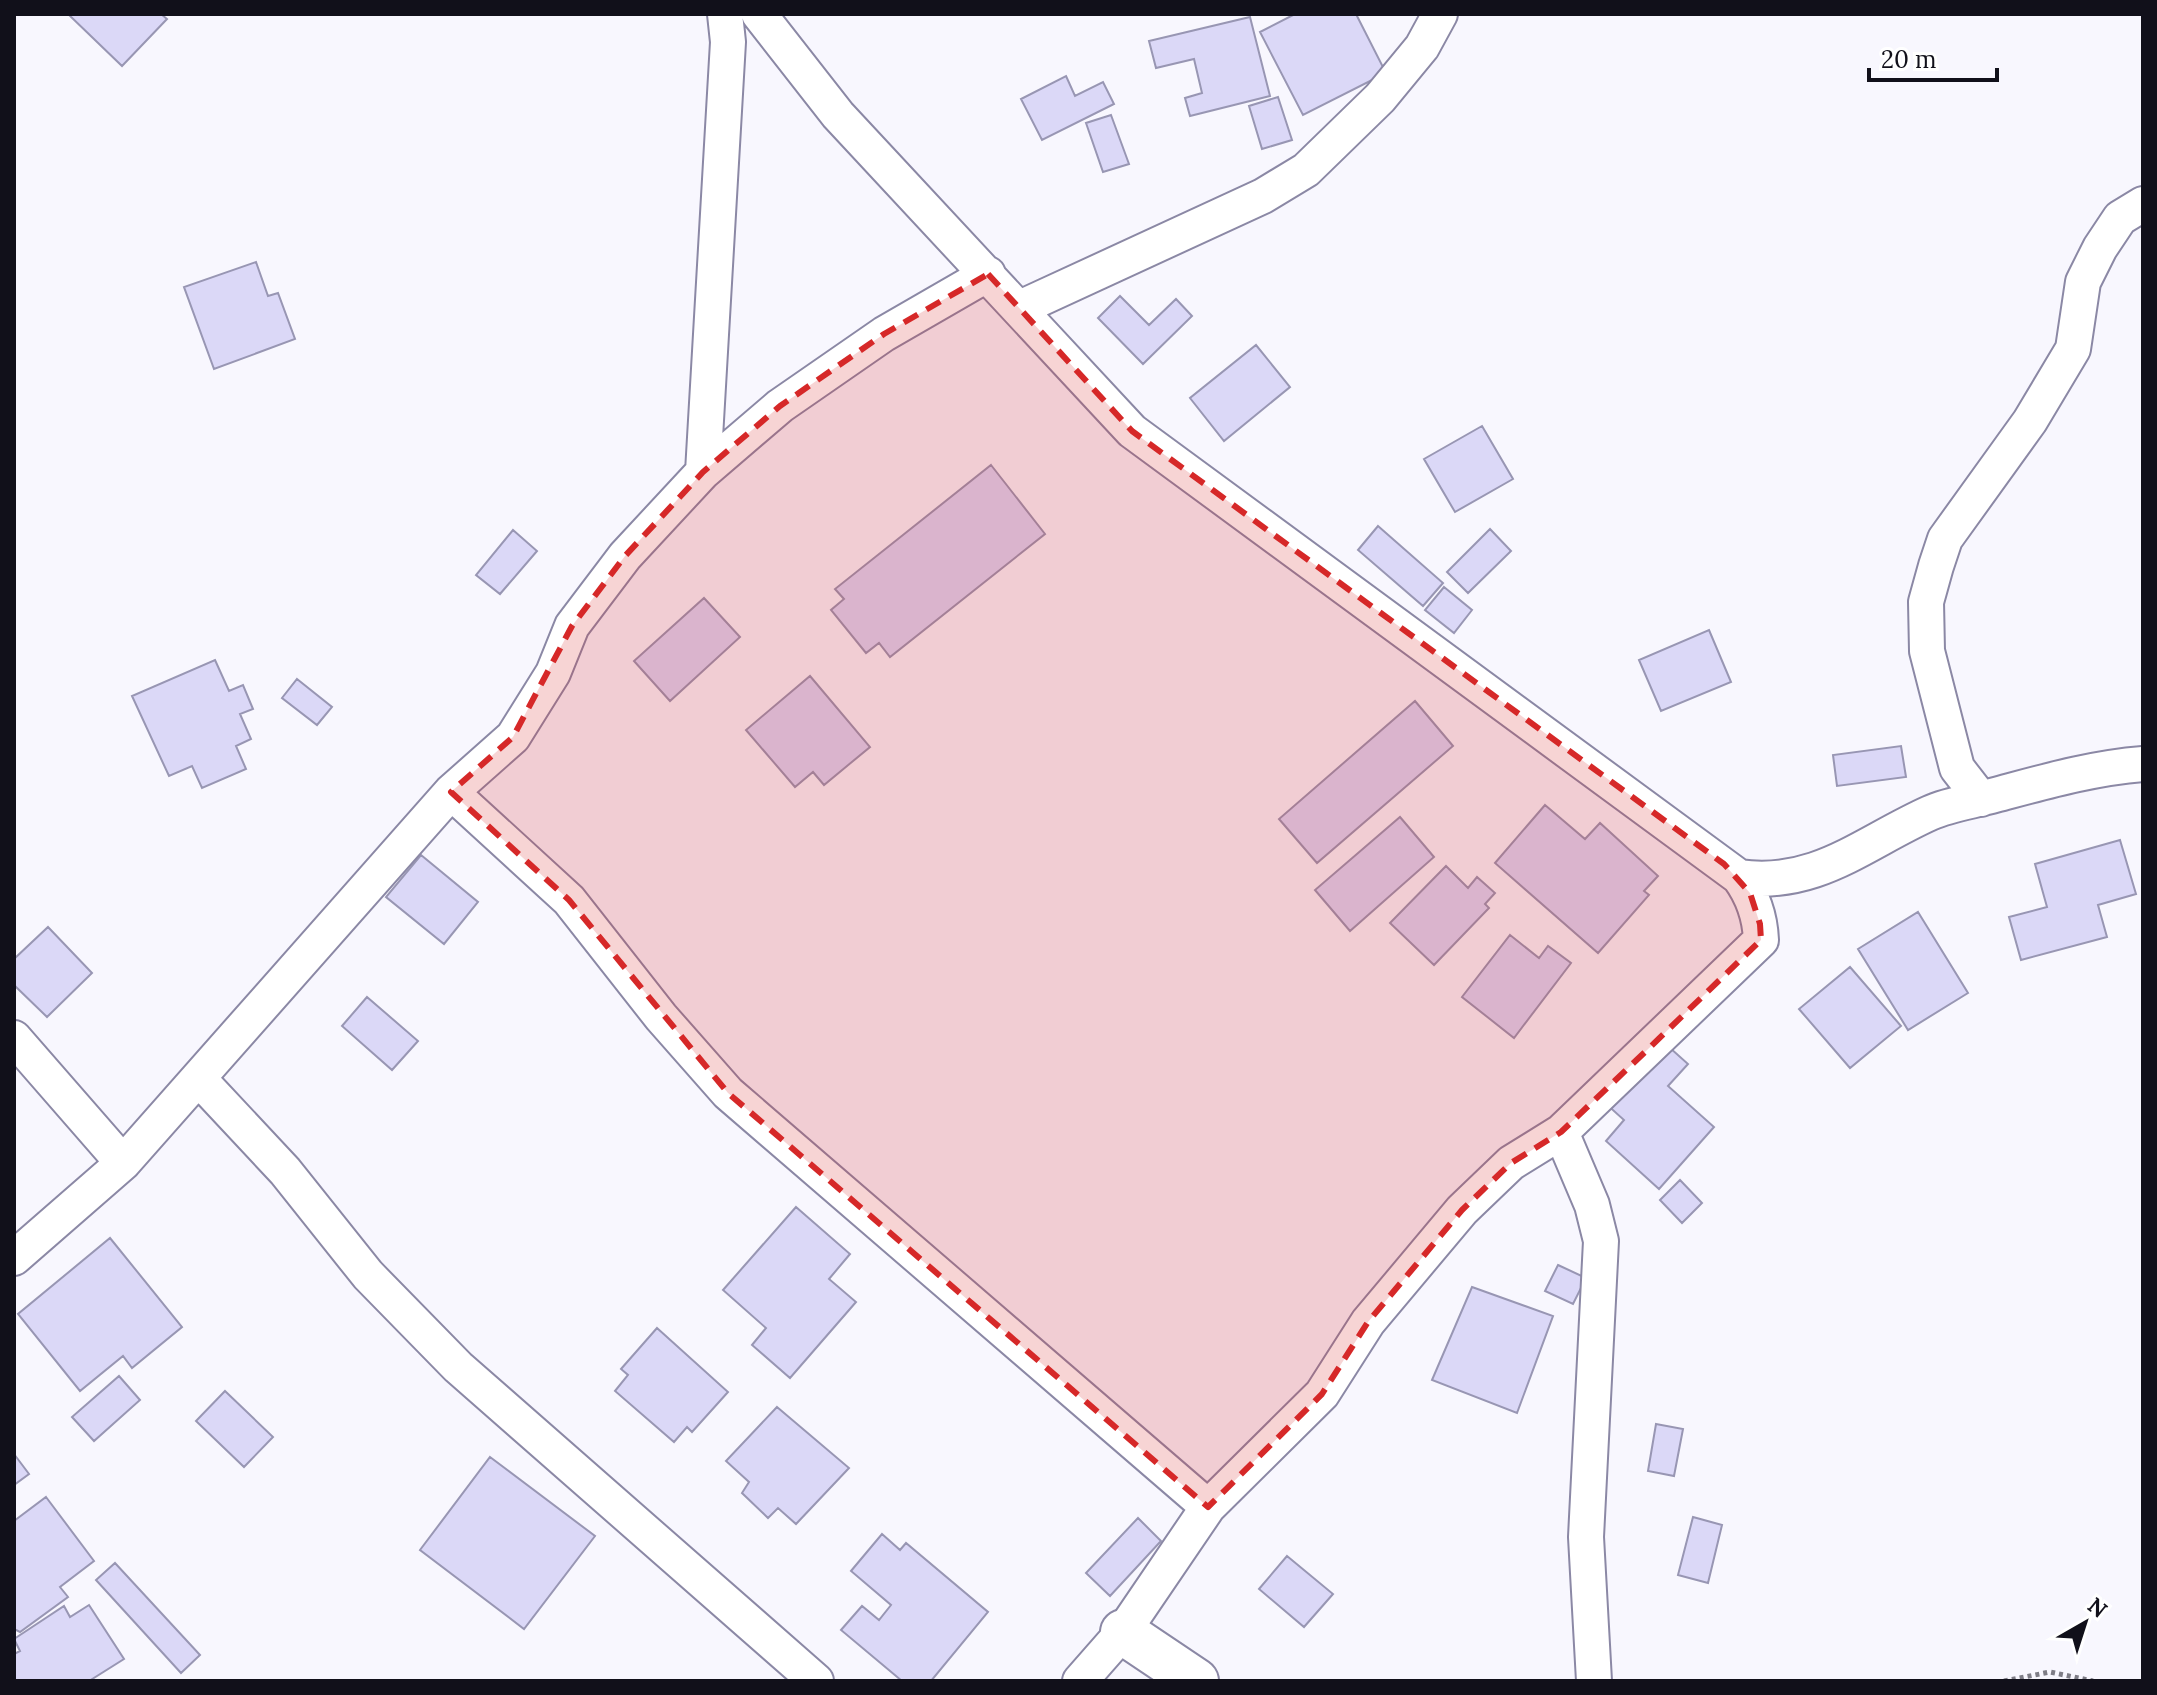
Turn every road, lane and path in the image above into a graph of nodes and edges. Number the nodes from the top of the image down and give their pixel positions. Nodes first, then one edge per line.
1 (725, 14) edge
2 (759, 14) edge
3 (1440, 14) edge
4 (2143, 204) edge
5 (988, 274) junction
6 (1020, 308) junction
7 (703, 472) junction
8 (2143, 764) edge
9 (451, 792) junction
10 (1981, 799) junction
11 (1739, 877) junction
12 (14, 1038) edge
13 (199, 1079) junction
14 (1561, 1132) junction
15 (123, 1163) junction
16 (14, 1258) edge
17 (1208, 1507) junction
18 (1123, 1632) junction
19 (816, 1681) edge
20 (1080, 1681) edge
21 (1196, 1681) edge
22 (1594, 1681) edge
23 (2004, 1681) edge
24 (2093, 1681) edge

1 - 7 street
2 - 5 street
3 - 6 street
4 - 10 street
5 - 6 street
5 - 7 street
6 - 11 street
7 - 9 street
8 - 10 street
9 - 13 street
9 - 17 street
10 - 11 street
11 - 14 street
12 - 15 street
13 - 15 street
13 - 19 street
14 - 17 street
14 - 22 street
15 - 16 street
17 - 18 street
18 - 20 street
18 - 21 street
23 - 24 path

